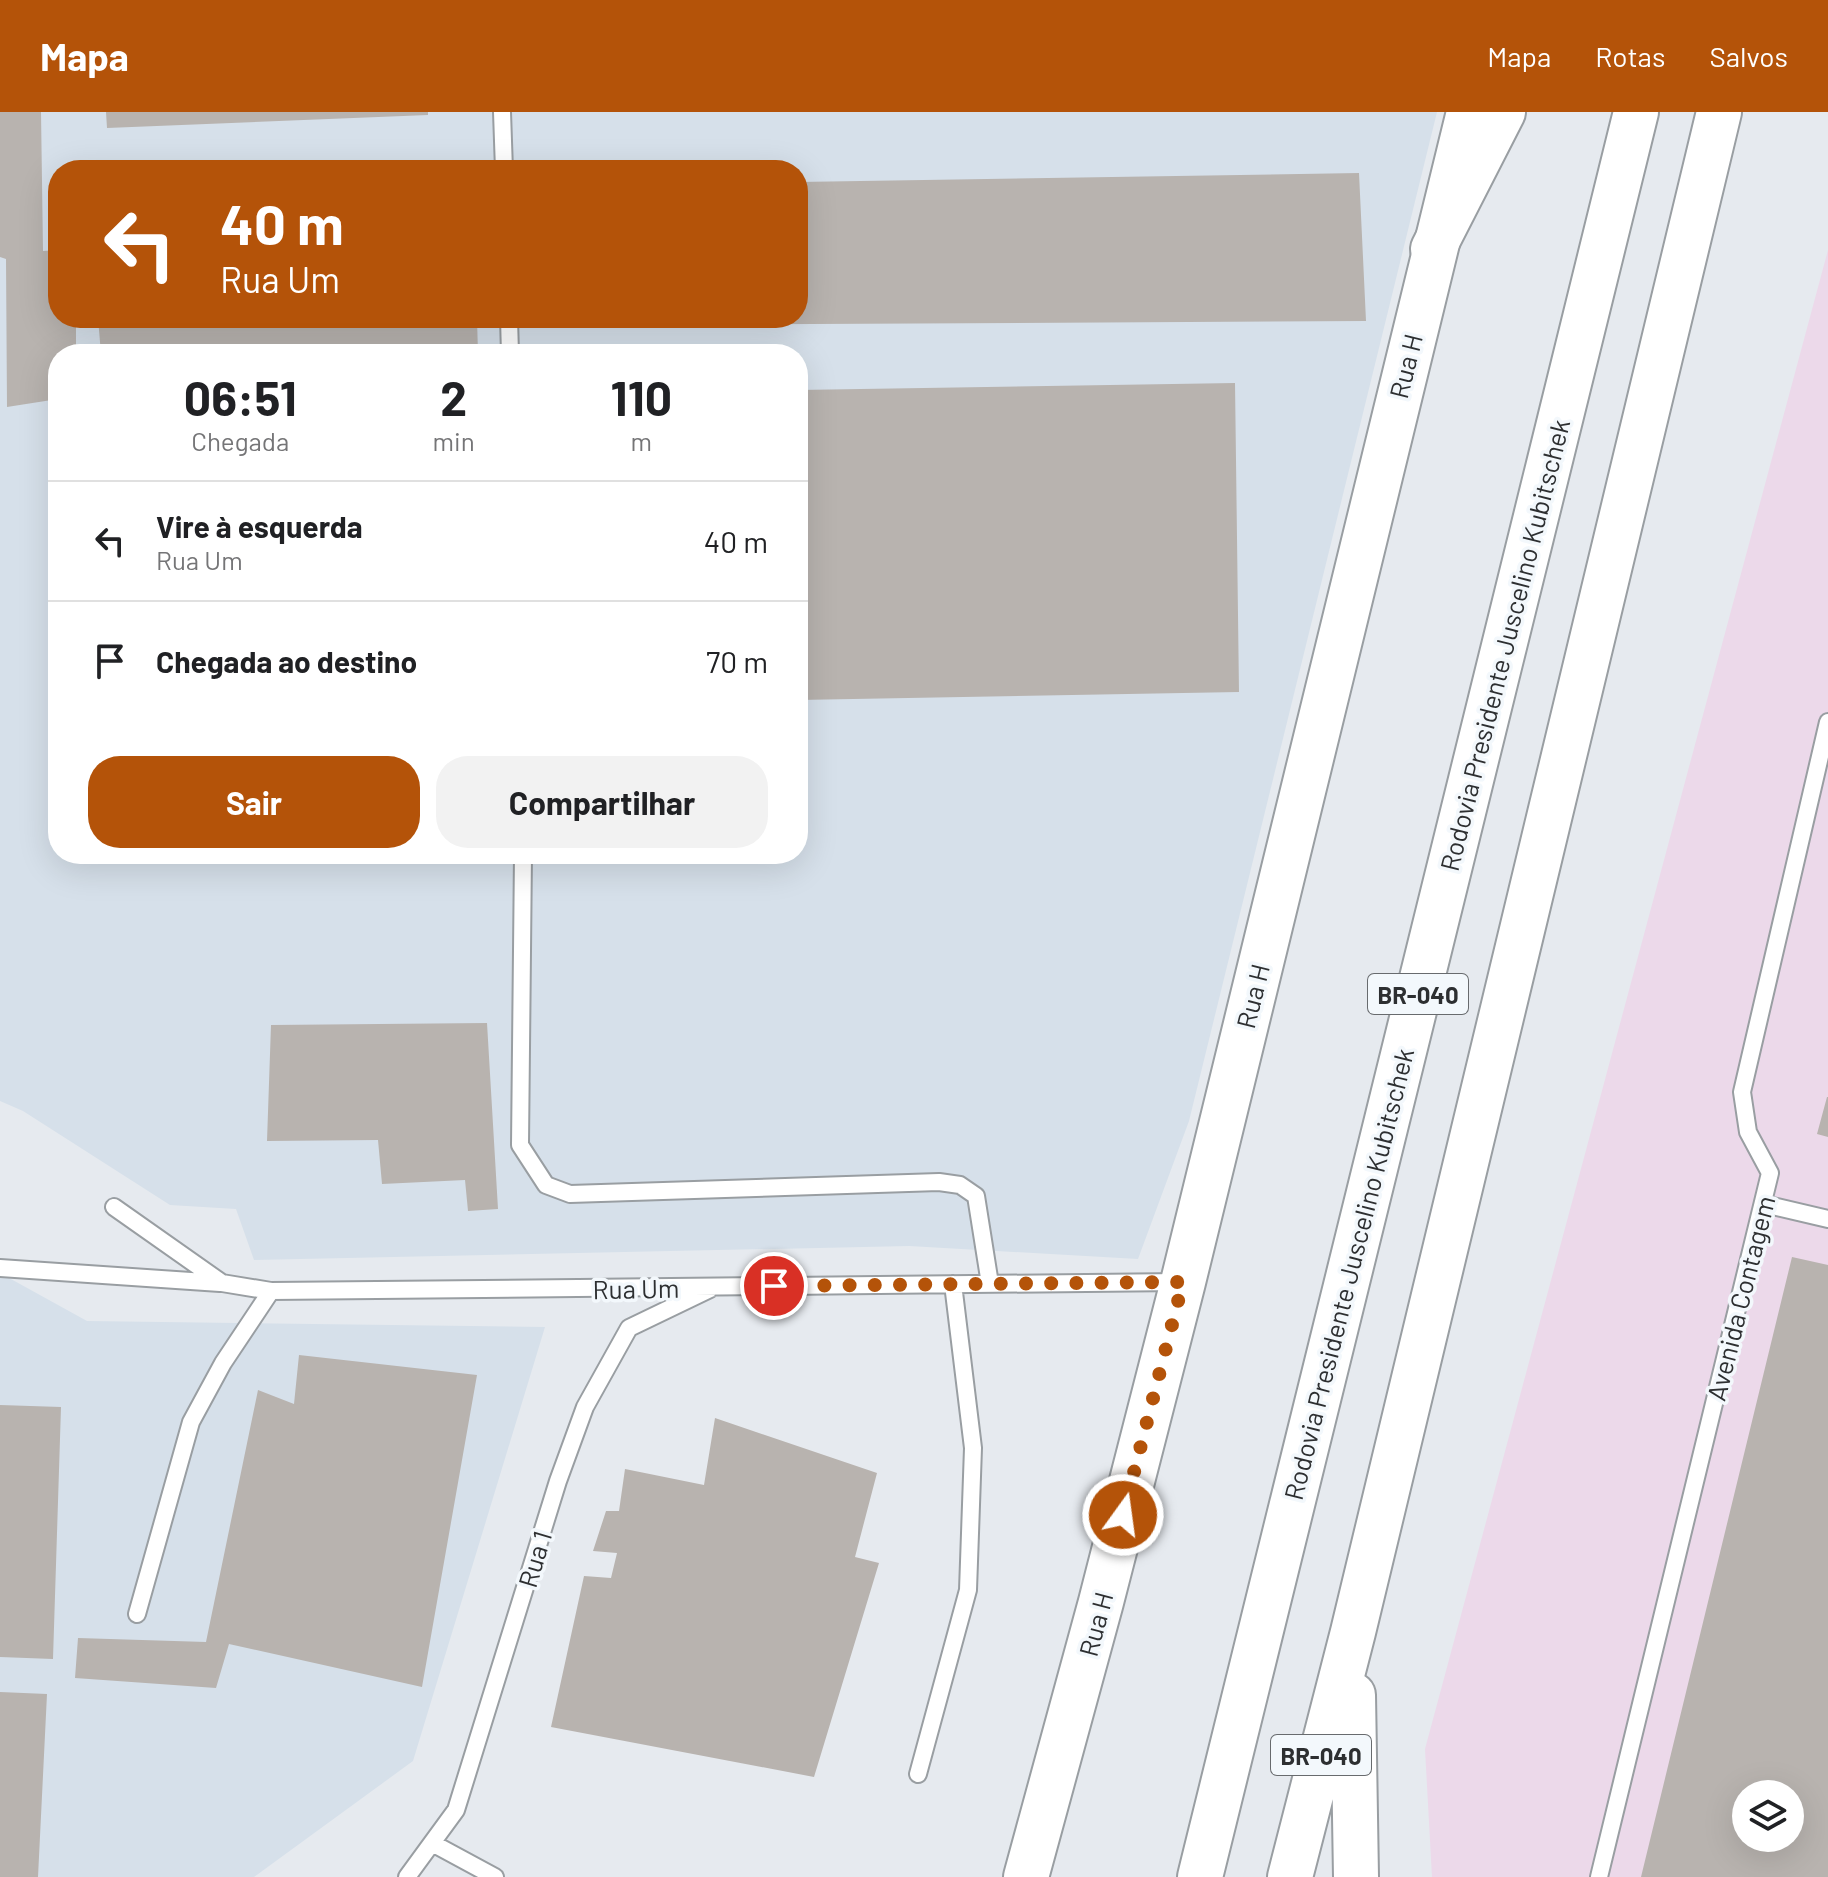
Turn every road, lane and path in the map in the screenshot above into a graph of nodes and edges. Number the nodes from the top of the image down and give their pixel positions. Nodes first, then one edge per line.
1 (502, 112) edge
2 (1469, 112) edge
3 (1503, 112) edge
4 (1636, 112) edge
5 (1719, 112) edge
6 (504, 160) edge
7 (1433, 249) junction
8 (1828, 722) edge
9 (523, 864) edge
10 (1764, 1204) junction
11 (114, 1207) dead end
12 (1828, 1219) edge
13 (0, 1268) edge
14 (1183, 1282) junction
15 (222, 1283) junction
16 (953, 1284) junction
17 (990, 1284) junction
18 (715, 1287) junction
19 (271, 1291) junction
20 (137, 1614) dead end
21 (1353, 1632) junction
22 (918, 1774) dead end
23 (432, 1843) junction
24 (1199, 1866) edge
25 (407, 1877) edge
26 (495, 1877) edge
27 (1026, 1877) edge
28 (1290, 1877) edge
29 (1356, 1877) edge
30 (1599, 1877) edge

1 - 6 lane
2 - 7 main road, Rua H
3 - 7 main road
4 - 24 main road, Rodovia Presidente Juscelino Kubitschek / BR-040
5 - 21 main road, BR-040
7 - 14 main road, Rua H
8 - 10 lane, Avenida Contagem
9 - 17 lane
10 - 12 lane
10 - 30 lane, Avenida Contagem
11 - 15 lane, Rua Um
13 - 15 lane
14 - 17 lane, Rua Um
14 - 27 main road, Rua H
15 - 19 lane, Rua Um
16 - 17 lane, Rua Um
16 - 18 lane, Rua Um
16 - 22 lane
18 - 19 lane, Rua Um
18 - 23 lane, Rua 1
19 - 20 lane
21 - 28 main road, BR-040
21 - 29 main road
23 - 25 lane, Rua 1
23 - 26 lane

